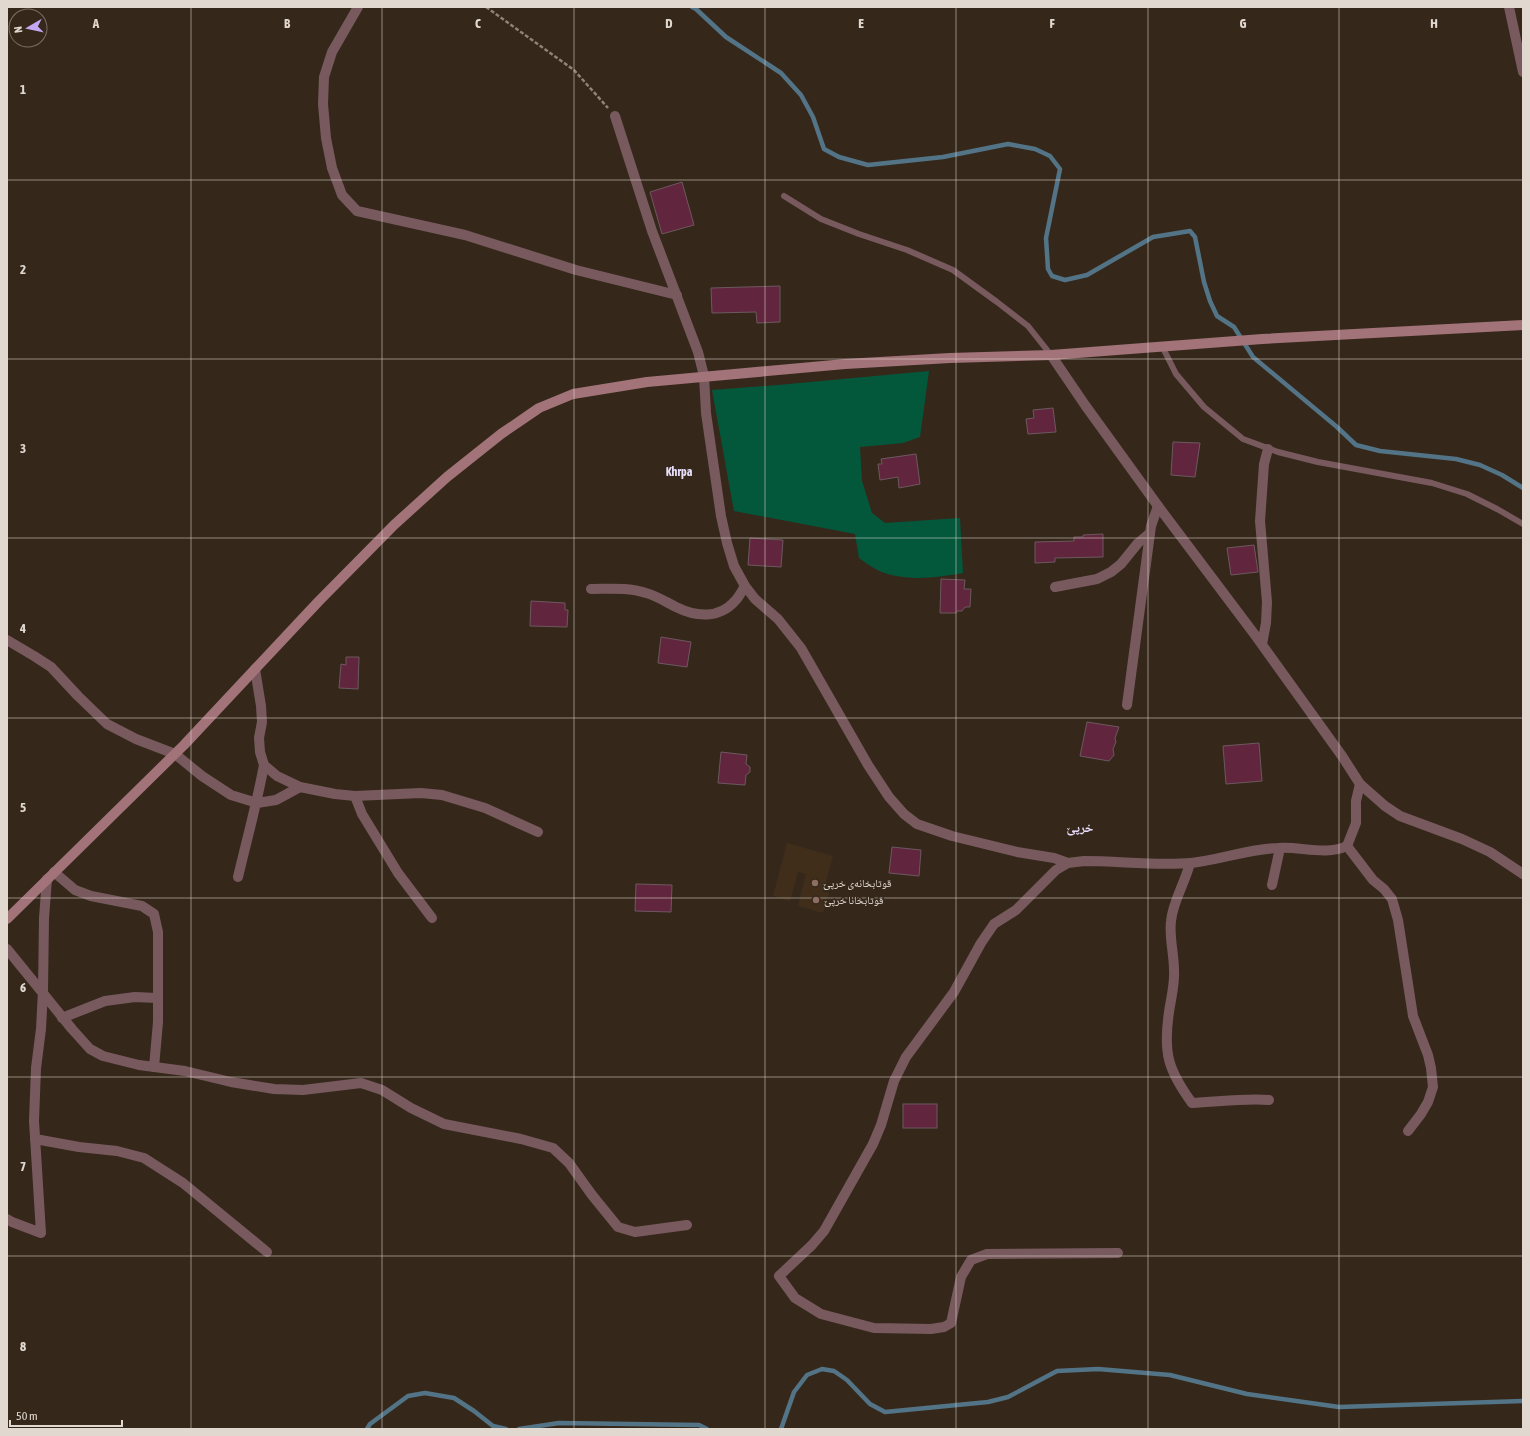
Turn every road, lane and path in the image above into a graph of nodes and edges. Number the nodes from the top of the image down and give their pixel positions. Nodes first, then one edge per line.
1 (358, 7) edge
2 (486, 7) edge
3 (1509, 7) edge
4 (1523, 72) edge
5 (615, 116) joint
6 (784, 196) dead end
7 (676, 295) junction
8 (1523, 325) edge
9 (1162, 346) junction
10 (1051, 355) junction
11 (704, 376) junction
12 (1268, 449) junction
13 (1158, 506) junction
14 (1523, 524) edge
15 (1150, 533) junction
16 (745, 586) junction
17 (1055, 587) dead end
18 (591, 589) dead end
19 (7, 640) edge
20 (1262, 644) junction
21 (255, 669) junction
22 (1127, 705) dead end
23 (175, 754) junction
24 (264, 765) junction
25 (1360, 784) junction
26 (300, 787) junction
27 (355, 796) junction
28 (257, 803) junction
29 (538, 832) dead end
30 (1347, 846) junction
31 (1280, 848) junction
32 (1068, 863) junction
33 (1190, 863) junction
34 (1523, 874) edge
35 (51, 876) junction
36 (238, 877) dead end
37 (1272, 886) dead end
38 (7, 918) edge
39 (432, 918) dead end
40 (7, 949) edge
41 (43, 995) junction
42 (157, 998) junction
43 (62, 1018) junction
44 (154, 1067) junction
45 (1269, 1100) dead end
46 (1408, 1131) dead end
47 (35, 1139) junction
48 (7, 1219) edge
49 (687, 1225) dead end
50 (267, 1252) dead end
51 (1118, 1253) dead end

1 - 7 street
2 - 5 path
3 - 4 street
5 - 7 street
6 - 10 lane
7 - 11 street
8 - 9 street
9 - 10 street
9 - 12 lane
10 - 11 street
10 - 13 street
11 - 16 street
11 - 21 street
12 - 14 lane
12 - 20 street
13 - 15 street
13 - 20 street
15 - 17 street
15 - 22 street
16 - 18 street
16 - 32 street
19 - 23 street
20 - 25 street
21 - 23 street
21 - 24 street
23 - 28 street
23 - 35 street
24 - 26 street
24 - 28 street
25 - 30 street
25 - 34 street
26 - 27 street
26 - 28 street
27 - 29 street
27 - 39 street
28 - 36 street
30 - 31 street
30 - 46 street
31 - 33 street
31 - 37 street
32 - 33 street
32 - 51 street
33 - 45 street
35 - 38 street
35 - 41 street
35 - 42 street
40 - 41 street
41 - 43 street
41 - 47 street
42 - 43 street
42 - 44 street
43 - 44 street
44 - 49 street
47 - 48 street
47 - 50 street

